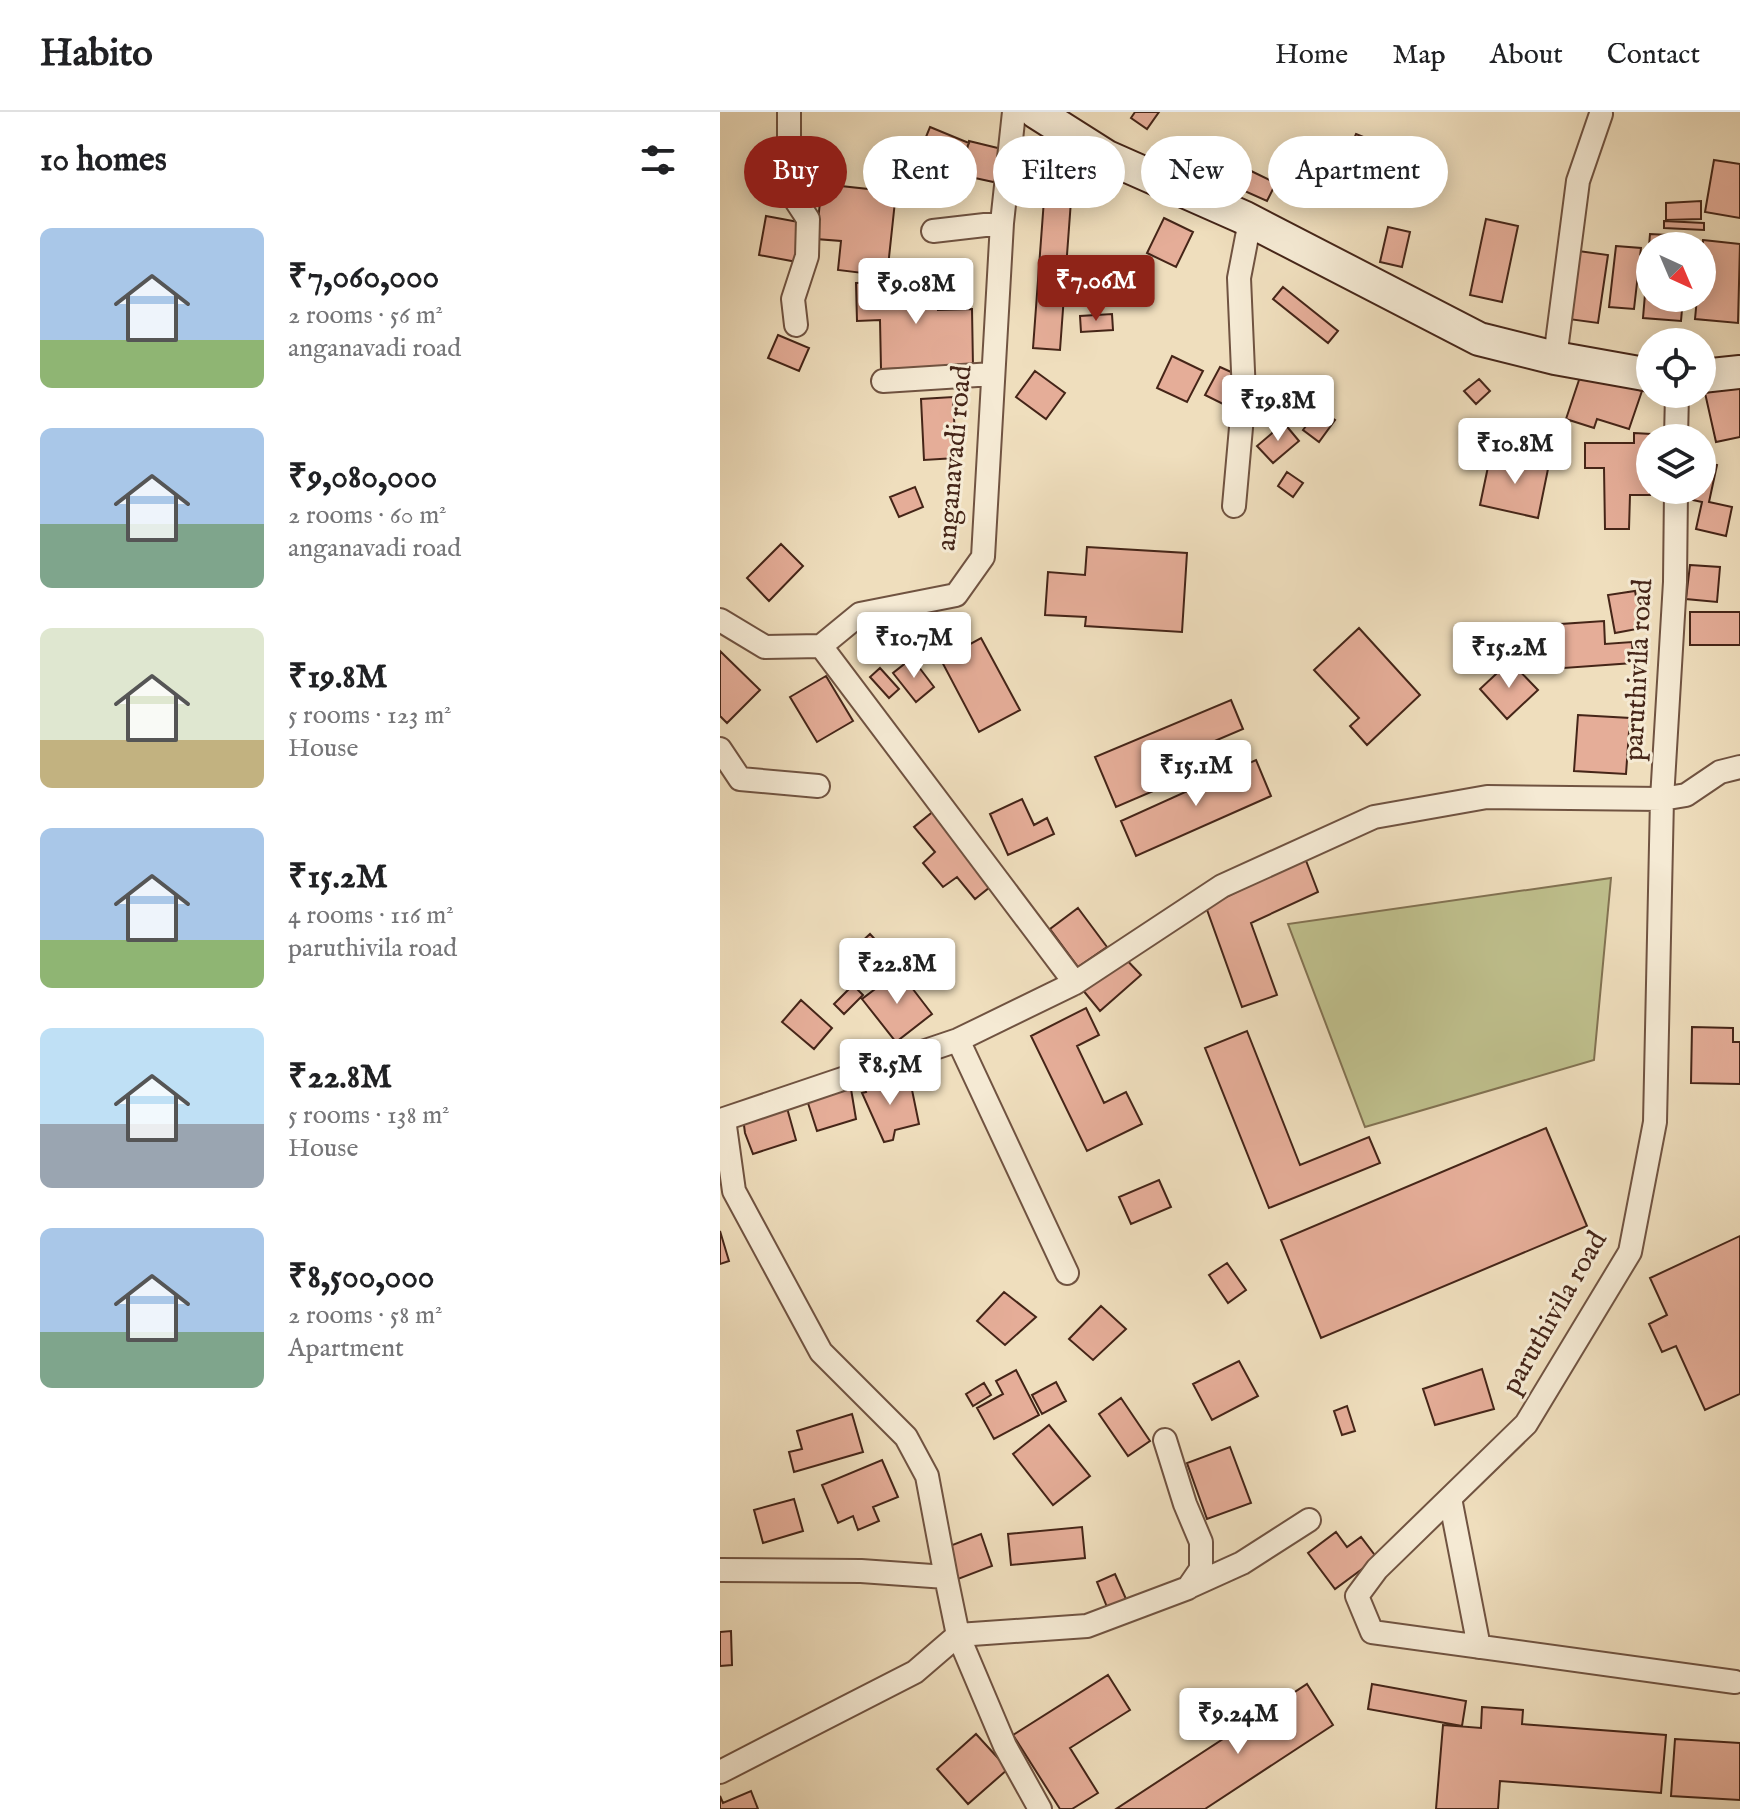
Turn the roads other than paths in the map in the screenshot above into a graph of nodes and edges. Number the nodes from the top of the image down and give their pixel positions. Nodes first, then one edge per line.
1 (789, 112) edge
2 (1014, 112) edge
3 (1036, 112) edge
4 (1601, 114) dead end
5 (1250, 221) junction
6 (1002, 223) junction
7 (933, 231) dead end
8 (796, 325) dead end
9 (1555, 358) junction
10 (1636, 372) edge
11 (1740, 372) edge
12 (993, 374) junction
13 (1716, 375) edge
14 (883, 381) dead end
15 (1676, 504) edge
16 (1234, 506) dead end
17 (720, 620) edge
18 (821, 646) junction
19 (720, 749) edge
20 (1740, 767) edge
21 (818, 786) dead end
22 (1662, 799) junction
23 (1075, 983) junction
24 (958, 1040) junction
25 (722, 1120) edge
26 (1067, 1273) dead end
27 (1165, 1440) dead end
28 (1450, 1498) junction
29 (1309, 1520) dead end
30 (720, 1570) edge
31 (946, 1577) junction
32 (1188, 1588) junction
33 (958, 1635) junction
34 (1479, 1647) junction
35 (1735, 1682) dead end
36 (720, 1772) edge
37 (1040, 1809) edge

1 - 8 street
2 - 6 street, anganavadi road
3 - 5 main road
4 - 9 street
5 - 9 main road
5 - 16 street
6 - 7 street
6 - 12 street, anganavadi road
9 - 10 main road
11 - 13 main road
12 - 14 street
12 - 18 street, anganavadi road
15 - 22 street, paruthivila road
17 - 18 street
18 - 23 street
19 - 21 street
20 - 22 street
22 - 23 street
22 - 28 street, paruthivila road
23 - 24 street
24 - 25 street
24 - 26 street
25 - 31 street
27 - 32 street
28 - 34 street
28 - 34 street, paruthivila road
29 - 32 street
30 - 31 street
31 - 33 street
32 - 33 street
33 - 36 street
33 - 37 street
34 - 35 street, paruthivila road

